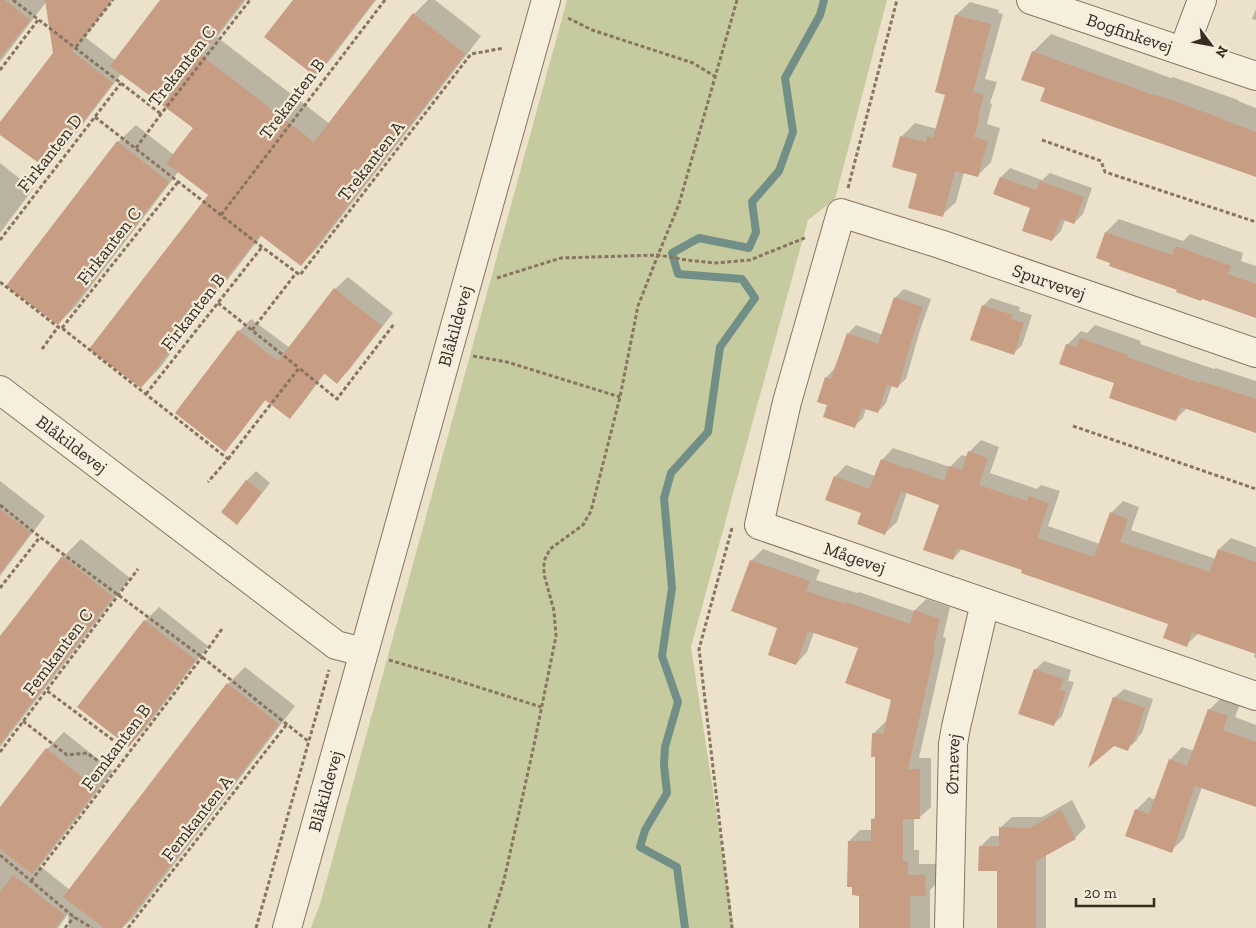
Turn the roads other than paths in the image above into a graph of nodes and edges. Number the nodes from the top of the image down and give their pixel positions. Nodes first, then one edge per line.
1 (1030, 0) edge
2 (1202, 0) edge
3 (545, 3) edge
4 (1183, 51) junction
5 (1256, 76) edge
6 (841, 213) joint
7 (1256, 353) edge
8 (0, 390) edge
9 (985, 603) junction
10 (363, 652) junction
11 (1256, 696) edge
12 (287, 928) edge
13 (949, 928) edge

1 - 4 street, Bogfinkevej
2 - 4 street
3 - 10 street, Blåkildevej
4 - 5 street, Bogfinkevej
6 - 7 street, Spurvevej
6 - 9 street, Mågevej
8 - 10 street, Blåkildevej
9 - 11 street, Mågevej
9 - 13 street, Ørnevej
10 - 12 street, Blåkildevej

